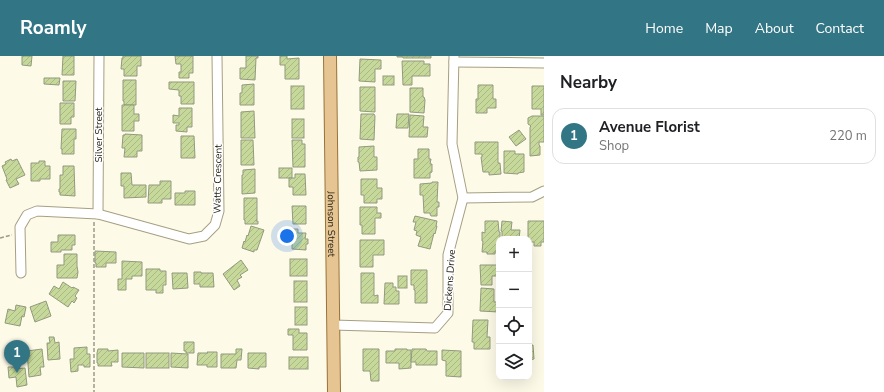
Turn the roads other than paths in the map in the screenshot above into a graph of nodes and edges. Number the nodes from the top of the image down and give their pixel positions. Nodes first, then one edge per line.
1 (99, 56) edge
2 (217, 56) edge
3 (330, 56) edge
4 (454, 59) edge
5 (544, 63) edge
6 (544, 191) edge
7 (463, 198) junction
8 (96, 214) junction
9 (21, 273) dead end
10 (333, 326) junction
11 (334, 392) edge

1 - 8 street, Silver Street
2 - 8 street, Watts Crescent
3 - 10 main road, Johnson Street
4 - 5 street
4 - 7 street, Dickens Drive
6 - 7 street
7 - 10 street, Dickens Drive
8 - 9 street, Watts Crescent
10 - 11 main road, Johnson Street

